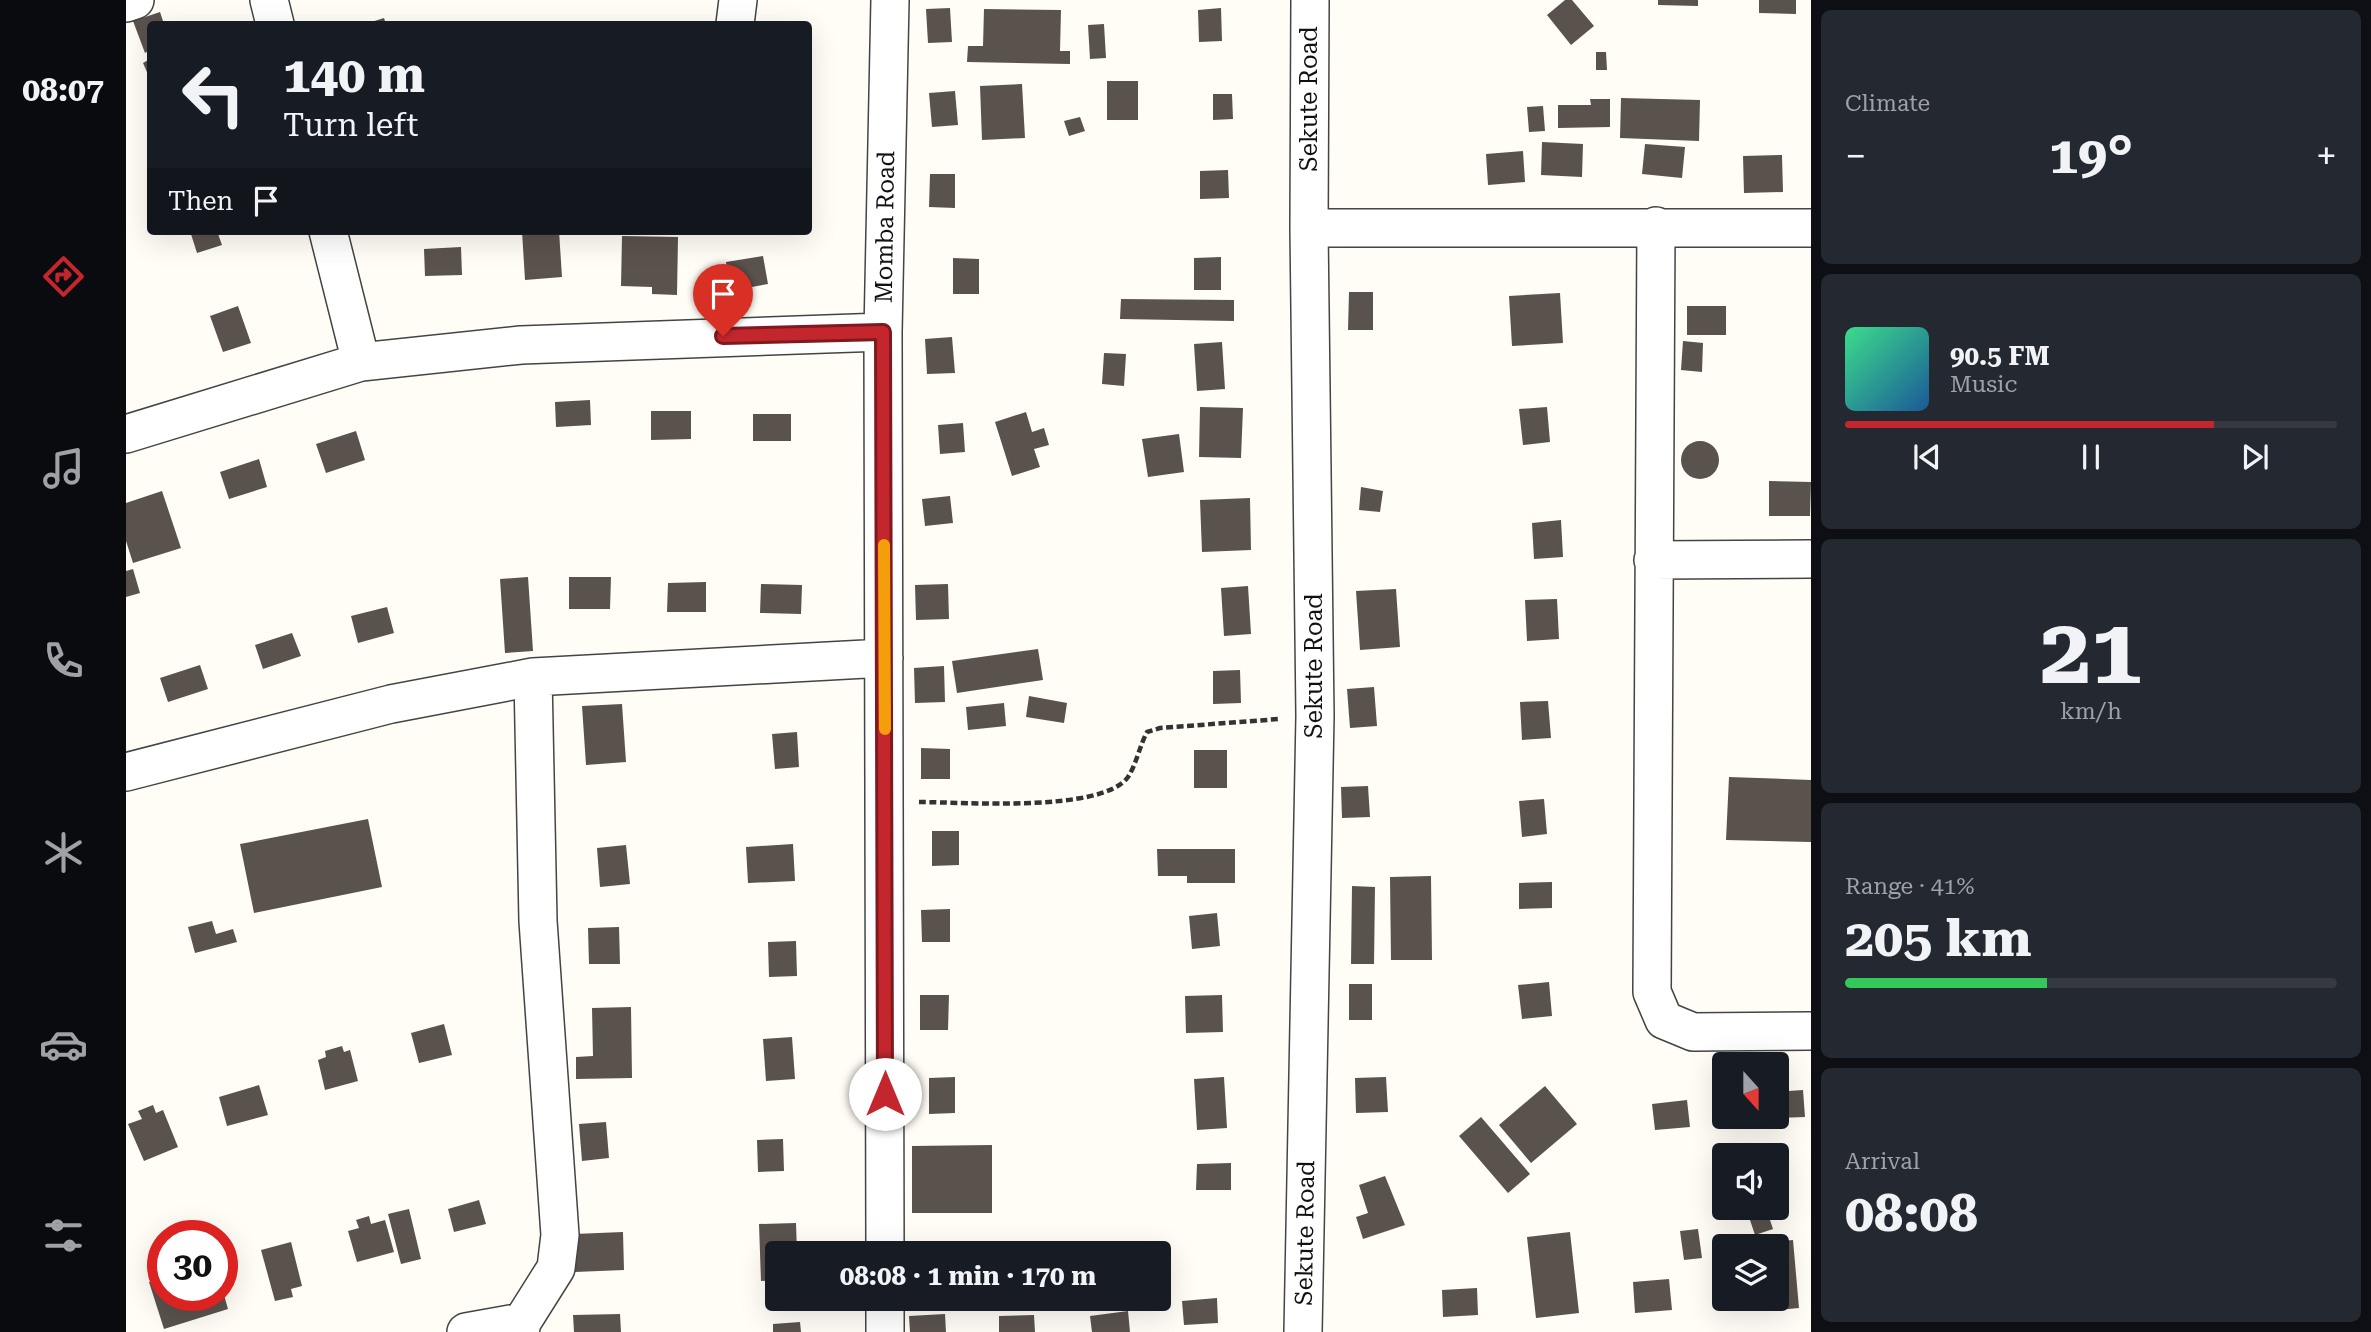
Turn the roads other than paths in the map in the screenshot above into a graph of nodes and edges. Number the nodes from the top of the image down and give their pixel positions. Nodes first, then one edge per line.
1 (135, 0) edge
2 (269, 0) edge
3 (738, 0) edge
4 (890, 0) edge
5 (1310, 0) edge
6 (126, 3) edge
7 (274, 21) edge
8 (736, 21) edge
9 (1656, 226) junction
10 (1309, 228) junction
11 (1811, 228) edge
12 (329, 235) edge
13 (883, 332) junction
14 (361, 362) junction
15 (126, 434) edge
16 (1811, 559) edge
17 (1653, 560) junction
18 (884, 658) junction
19 (533, 677) junction
20 (126, 772) edge
21 (1811, 1031) edge
22 (886, 1241) edge
23 (886, 1311) edge
24 (521, 1327) edge
25 (466, 1332) edge
26 (886, 1332) edge
27 (1303, 1332) edge

1 - 6 street
2 - 7 street
3 - 8 street
4 - 13 street, Momba Road
5 - 10 street, Sekute Road
9 - 10 street
9 - 11 street
9 - 17 street
10 - 27 street, Sekute Road
12 - 14 street
13 - 14 street
13 - 18 street, Momba Road
14 - 15 street
16 - 17 street
17 - 21 street
18 - 19 street
18 - 22 street, Momba Road
19 - 20 street
19 - 24 street
23 - 26 street
24 - 25 street

